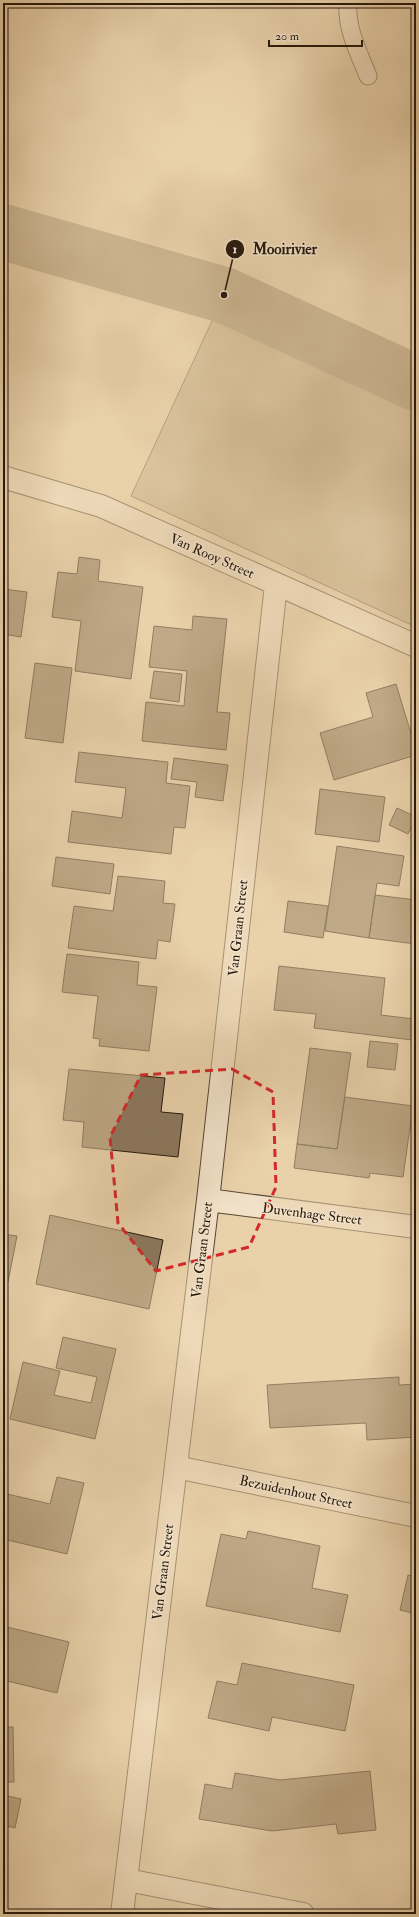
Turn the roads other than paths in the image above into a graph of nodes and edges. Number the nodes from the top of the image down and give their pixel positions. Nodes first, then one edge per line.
1 (348, 3) edge
2 (368, 76) dead end
3 (3, 477) edge
4 (276, 585) junction
5 (416, 646) edge
6 (208, 1200) junction
7 (416, 1227) edge
8 (176, 1467) junction
9 (416, 1516) edge
10 (127, 1880) junction
11 (122, 1914) edge
12 (303, 1914) edge

1 - 2 lane
3 - 4 street, Van Rooy Street
4 - 5 street, Van Rooy Street
4 - 6 street, Van Graan Street
6 - 7 street, Duvenhage Street
6 - 8 street, Van Graan Street
8 - 9 street, Bezuidenhout Street
8 - 10 street, Van Graan Street
10 - 11 street, Van Graan Street
10 - 12 street

